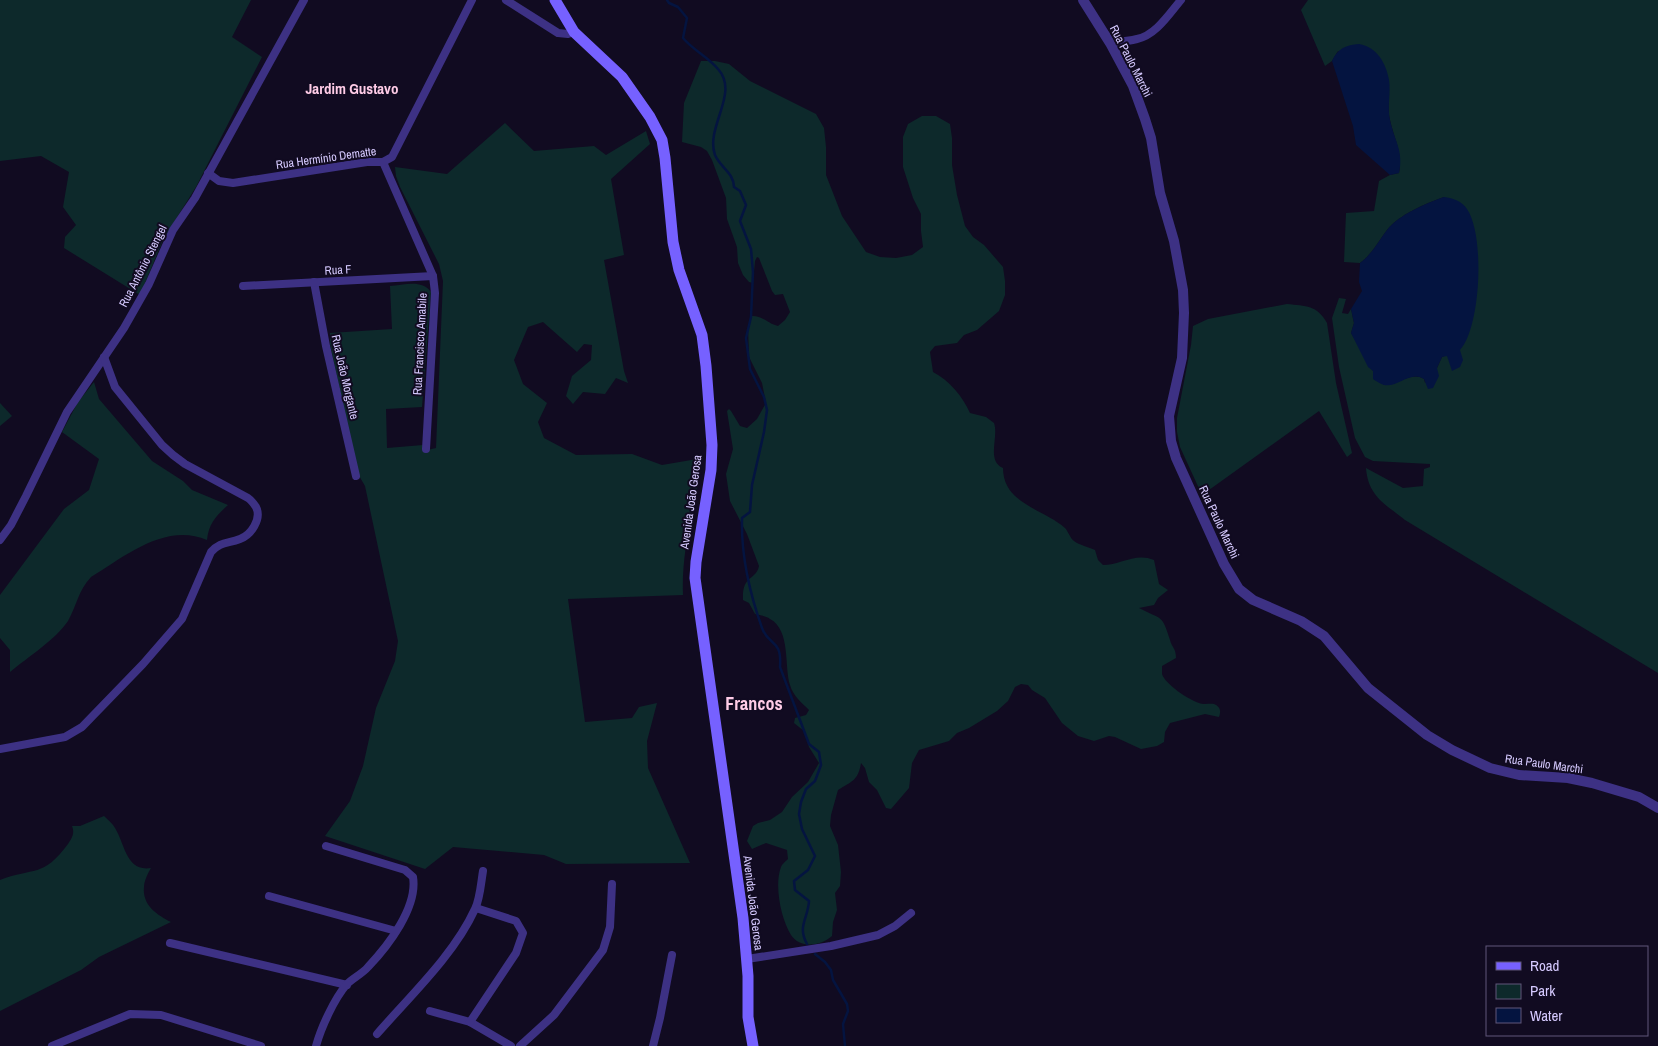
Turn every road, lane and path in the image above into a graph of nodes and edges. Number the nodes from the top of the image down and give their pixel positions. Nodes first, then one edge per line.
1 (304, 0) edge
2 (472, 0) edge
3 (506, 0) edge
4 (555, 0) edge
5 (1083, 0) edge
6 (1180, 0) edge
7 (574, 32) junction
8 (1110, 43) junction
9 (383, 162) junction
10 (208, 173) junction
11 (434, 276) junction
12 (314, 282) junction
13 (243, 286) dead end
14 (104, 357) junction
15 (426, 449) dead end
16 (356, 476) dead end
17 (0, 540) edge
18 (0, 749) edge
19 (1658, 808) edge
20 (326, 846) dead end
21 (483, 871) dead end
22 (612, 884) dead end
23 (269, 896) dead end
24 (476, 908) junction
25 (911, 914) dead end
26 (396, 931) junction
27 (170, 943) dead end
28 (672, 955) dead end
29 (746, 959) junction
30 (347, 984) junction
31 (430, 1012) dead end
32 (470, 1022) junction
33 (377, 1034) dead end
34 (52, 1046) edge
35 (260, 1046) edge
36 (316, 1046) edge
37 (511, 1046) edge
38 (520, 1046) edge
39 (653, 1046) edge
40 (753, 1046) edge

1 - 10 street, Rua Antônio Stengel
2 - 9 street, Rua Hermínio Dematte
3 - 7 street
4 - 7 main road, Avenida João Gerosa
5 - 8 street, Rua Paulo Marchi
6 - 8 street
7 - 29 main road, Avenida João Gerosa
8 - 19 street, Rua Paulo Marchi
9 - 10 street, Rua Hermínio Dematte
9 - 11 street, Rua Francisco Amabile
10 - 14 street, Rua Antônio Stengel
11 - 12 street, Rua F
11 - 15 street, Rua Francisco Amabile
12 - 13 street, Rua F
12 - 16 street, Rua João Morgante
14 - 17 street, Rua Antônio Stengel
14 - 18 street
20 - 26 street
21 - 24 street
22 - 38 street
23 - 26 street
24 - 32 street
24 - 33 street
25 - 29 street
26 - 30 street
27 - 30 street
28 - 39 street
29 - 40 main road, Avenida João Gerosa
30 - 36 street
31 - 32 street
32 - 37 street
34 - 35 street

